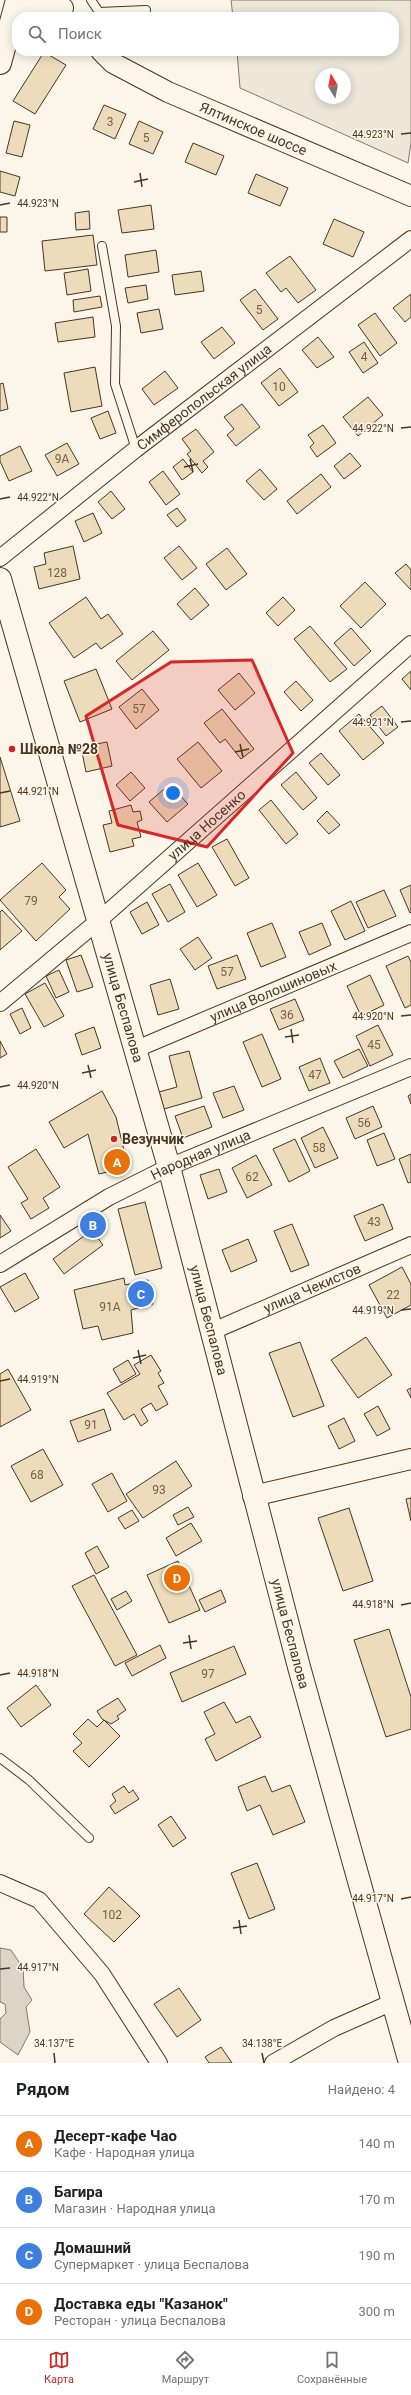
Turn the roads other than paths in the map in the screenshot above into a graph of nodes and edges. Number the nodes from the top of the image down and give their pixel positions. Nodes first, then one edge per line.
1 (92, 0) edge
2 (15, 6) edge
3 (64, 8) edge
4 (146, 10) dead end
5 (12, 17) edge
6 (106, 56) edge
7 (0, 63) edge
8 (411, 196) edge
9 (411, 238) edge
10 (102, 246) dead end
11 (136, 449) junction
12 (0, 558) edge
13 (0, 579) edge
14 (411, 644) edge
15 (97, 922) junction
16 (411, 933) edge
17 (0, 1003) edge
18 (134, 1050) junction
19 (411, 1067) edge
20 (169, 1167) junction
21 (411, 1245) edge
22 (0, 1264) edge
23 (213, 1331) junction
24 (411, 1459) edge
25 (254, 1496) junction
26 (0, 1758) edge
27 (89, 1838) dead end
28 (0, 1883) edge
29 (393, 2002) junction
30 (159, 2063) edge
31 (273, 2063) edge
32 (410, 2063) edge

1 - 4 lane
2 - 3 street
5 - 7 main road
6 - 8 street, Ялтинское шоссе
9 - 11 street, Симферопольская улица
10 - 11 lane
11 - 12 street, Симферопольская улица
13 - 15 main road, улица Беспалова
14 - 15 street, улица Носенко
15 - 17 street, улица Носенко
15 - 18 main road, улица Беспалова
16 - 18 street, улица Волошиновых
18 - 20 main road, улица Беспалова
19 - 20 street, Народная улица
20 - 22 street, Народная улица
20 - 23 main road, улица Беспалова
21 - 23 street, улица Чекистов
23 - 25 main road, улица Беспалова
24 - 25 street
25 - 29 main road, улица Беспалова
26 - 27 lane
28 - 30 street
29 - 31 street
29 - 32 main road, улица Беспалова

